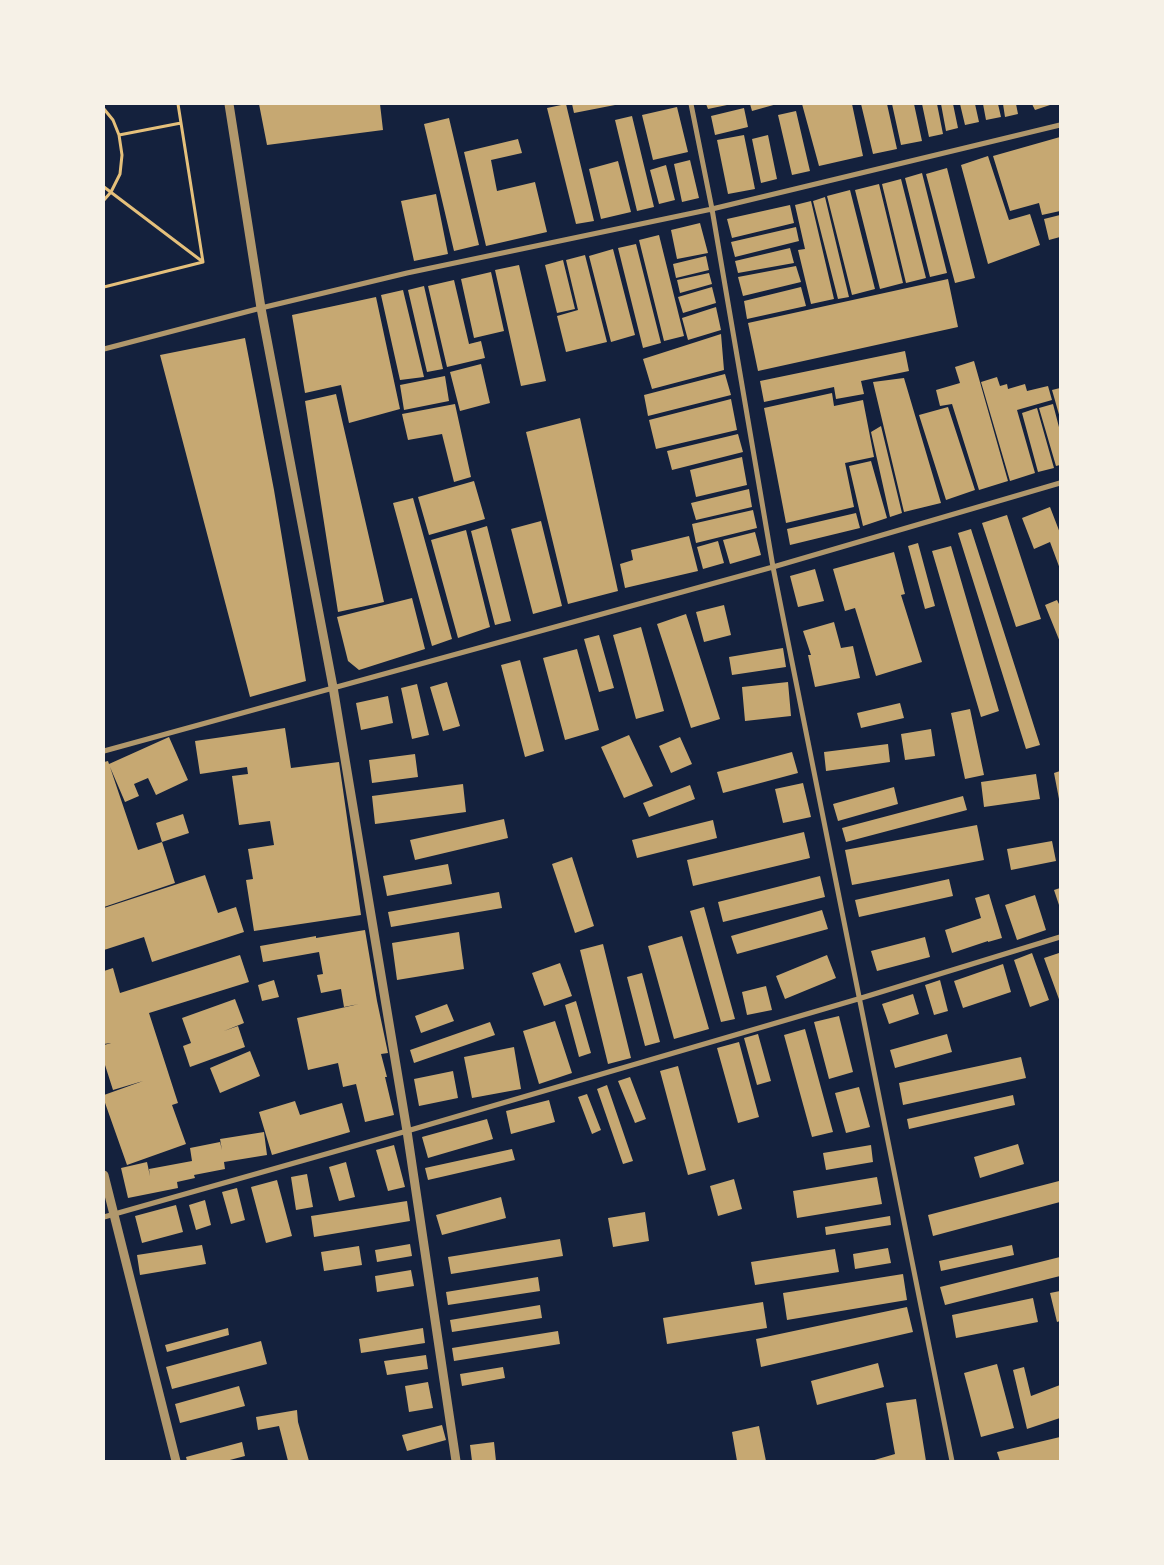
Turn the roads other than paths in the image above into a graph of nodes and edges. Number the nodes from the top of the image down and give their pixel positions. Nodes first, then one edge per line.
1 (229, 104) edge
2 (691, 104) edge
3 (1060, 125) edge
4 (712, 209) junction
5 (261, 308) junction
6 (104, 349) edge
7 (1060, 483) edge
8 (774, 567) junction
9 (333, 687) junction
10 (104, 751) edge
11 (1060, 937) edge
12 (858, 998) junction
13 (408, 1132) junction
14 (104, 1175) edge
15 (113, 1214) junction
16 (104, 1217) edge
17 (176, 1461) edge
18 (456, 1461) edge
19 (952, 1461) edge

1 - 5 street
2 - 4 street
3 - 4 street
4 - 5 street
4 - 8 street
5 - 6 street
5 - 9 street
7 - 8 street
8 - 9 street
8 - 12 street
9 - 10 street
9 - 13 street
11 - 12 street
12 - 13 street
12 - 19 street
13 - 15 street
13 - 18 street
14 - 15 street
15 - 16 street
15 - 17 street

